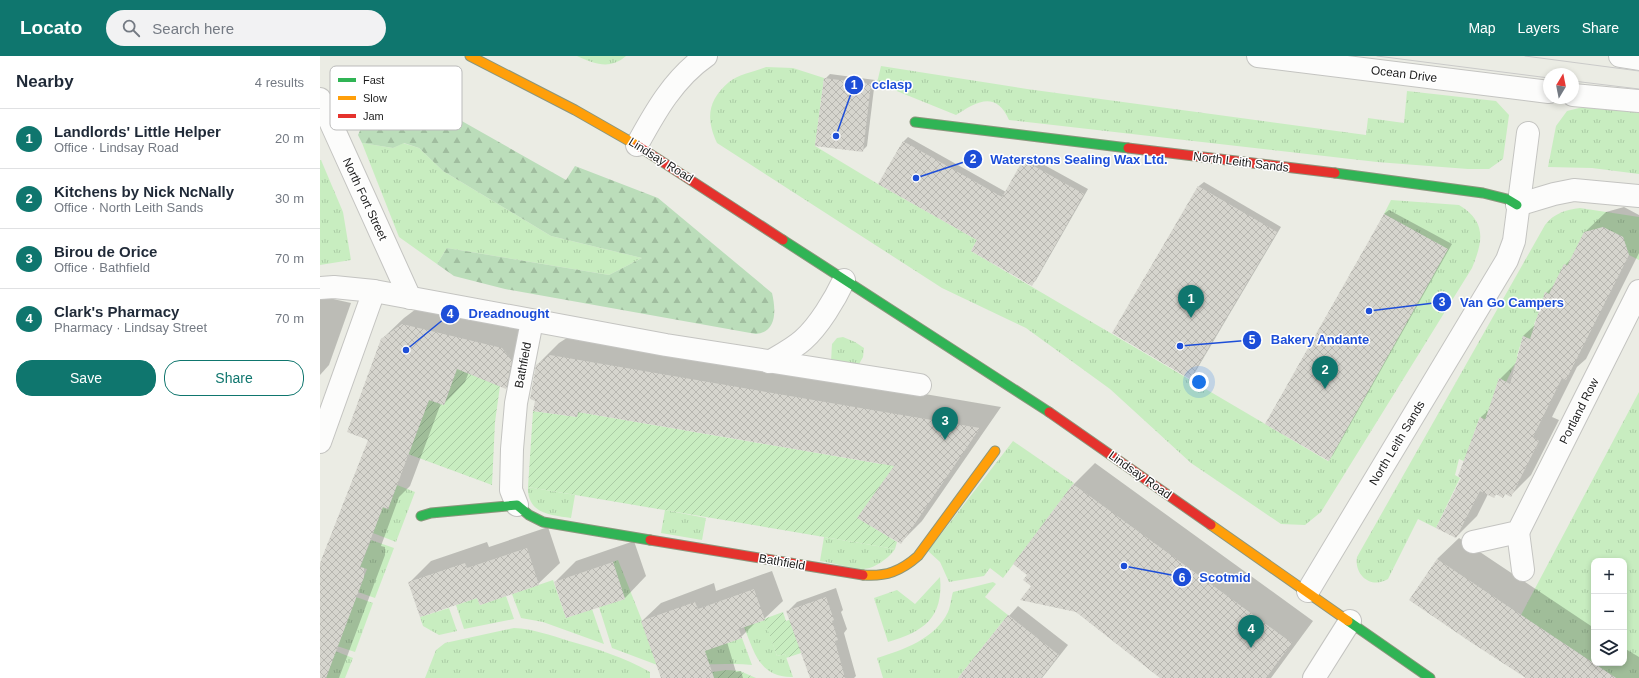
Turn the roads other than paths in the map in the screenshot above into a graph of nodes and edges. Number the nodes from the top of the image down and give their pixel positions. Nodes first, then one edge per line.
1 (470, 56) edge
2 (706, 56) edge
3 (1258, 56) edge
4 (1620, 56) edge
5 (1639, 59) edge
6 (1543, 91) edge
7 (1579, 95) edge
8 (320, 99) edge
9 (1639, 101) edge
10 (330, 121) edge
11 (915, 122) dead end
12 (334, 130) edge
13 (1528, 133) dead end
14 (637, 145) junction
15 (1639, 196) edge
16 (1517, 205) junction
17 (844, 280) junction
18 (320, 288) edge
19 (374, 291) junction
20 (1639, 291) edge
21 (410, 298) junction
22 (532, 321) junction
23 (769, 362) junction
24 (920, 384) dead end
25 (320, 442) edge
26 (995, 451) dead end
27 (517, 504) junction
28 (421, 516) dead end
29 (1518, 532) junction
30 (1473, 542) dead end
31 (1523, 570) dead end
32 (1308, 591) junction
33 (1350, 621) junction
34 (1314, 678) edge
35 (1430, 678) edge

1 - 14 street, Lindsay Road
2 - 14 street
3 - 6 street, Ocean Drive
4 - 5 street
7 - 9 street
8 - 10 street, North Fort Street
11 - 16 street, North Leith Sands
12 - 21 street, North Fort Street
13 - 16 street, North Leith Sands
14 - 17 street, Lindsay Road
15 - 16 street
16 - 32 street, North Leith Sands
17 - 23 street
17 - 32 street, Lindsay Road
18 - 19 street
19 - 21 street
19 - 25 street
20 - 29 street, Portland Row
21 - 22 street
22 - 23 street
22 - 27 street, Bathfield
23 - 24 street
26 - 27 street, Bathfield
27 - 28 street
29 - 30 street
29 - 31 street
32 - 33 street, Lindsay Road
33 - 34 street
33 - 35 street, Lindsay Road

